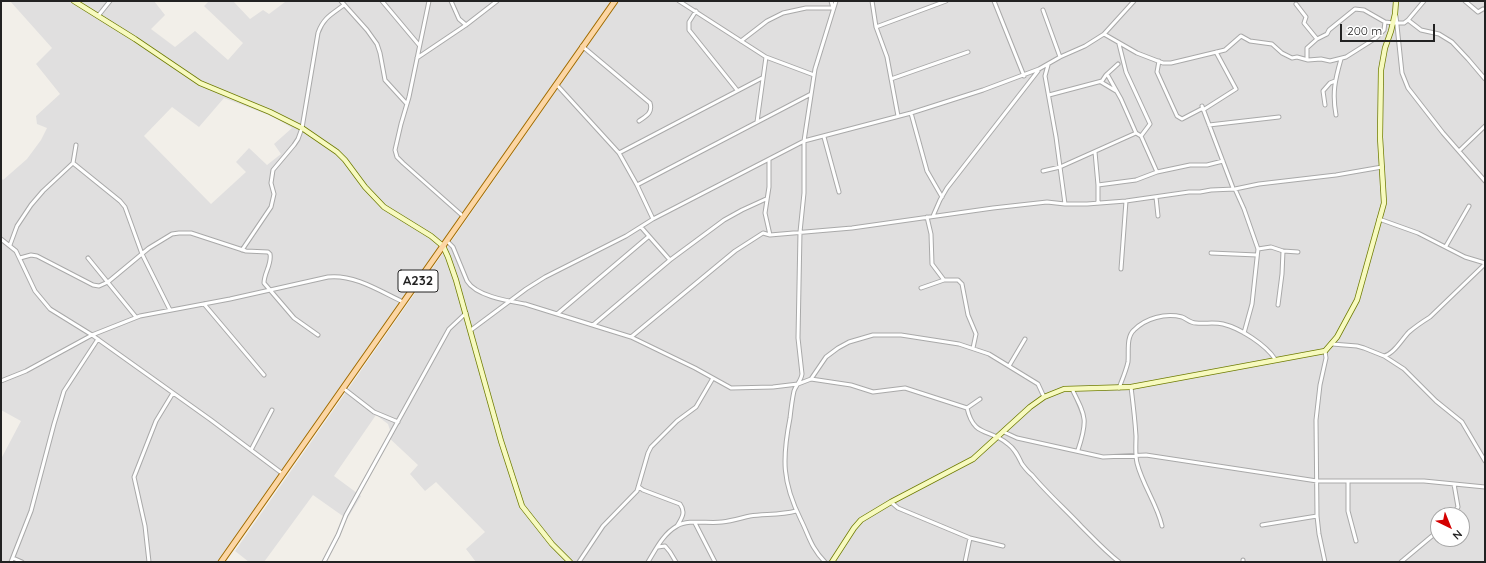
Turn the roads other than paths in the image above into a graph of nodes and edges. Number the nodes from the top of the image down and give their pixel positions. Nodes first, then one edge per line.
1 (74, 1) edge
2 (110, 1) edge
3 (340, 1) edge
4 (382, 1) edge
5 (429, 1) edge
6 (451, 1) edge
7 (497, 1) edge
8 (615, 1) edge
9 (679, 1) edge
10 (831, 1) edge
11 (836, 1) edge
12 (872, 1) edge
13 (946, 1) edge
14 (994, 1) edge
15 (1134, 1) edge
16 (1396, 1) edge
17 (1424, 1) edge
18 (1464, 1) edge
19 (1296, 4) dead end
20 (344, 5) junction
21 (833, 8) junction
22 (1483, 9) dead end
23 (1043, 10) dead end
24 (696, 11) junction
25 (98, 16) junction
26 (1408, 20) junction
27 (1385, 22) junction
28 (1395, 23) junction
29 (466, 25) junction
30 (876, 27) junction
31 (1104, 34) junction
32 (1317, 39) junction
33 (741, 41) junction
34 (1119, 44) junction
35 (419, 45) junction
36 (582, 46) junction
37 (968, 52) dead end
38 (1216, 52) junction
39 (766, 57) junction
40 (1060, 57) junction
41 (417, 58) junction
42 (1307, 59) junction
43 (1342, 59) junction
44 (1159, 61) junction
45 (1118, 64) dead end
46 (1048, 65) junction
47 (1039, 69) junction
48 (1107, 74) junction
49 (814, 75) junction
50 (1024, 76) junction
51 (762, 78) junction
52 (891, 79) junction
53 (1485, 79) edge
54 (1335, 81) junction
55 (1100, 82) junction
56 (556, 84) junction
57 (737, 90) junction
58 (1117, 92) junction
59 (811, 94) junction
60 (1049, 95) junction
61 (406, 103) junction
62 (1325, 105) dead end
63 (1203, 108) junction
64 (911, 113) junction
65 (1336, 115) dead end
66 (898, 116) junction
67 (1279, 117) dead end
68 (639, 121) dead end
69 (757, 122) junction
70 (1209, 125) junction
71 (1485, 126) edge
72 (302, 128) junction
73 (1136, 133) junction
74 (1141, 136) junction
75 (824, 137) junction
76 (804, 141) junction
77 (76, 146) dead end
78 (1459, 150) junction
79 (1094, 152) junction
80 (619, 153) junction
81 (768, 160) junction
82 (1223, 161) junction
83 (73, 163) junction
84 (1060, 167) junction
85 (1382, 167) junction
86 (1043, 170) dead end
87 (1157, 172) junction
88 (1485, 181) edge
89 (637, 185) junction
90 (1098, 185) junction
91 (1234, 188) junction
92 (839, 192) dead end
93 (942, 197) junction
94 (1156, 197) junction
95 (766, 200) junction
96 (1126, 201) junction
97 (1098, 203) junction
98 (1065, 204) junction
99 (1469, 206) dead end
100 (933, 216) junction
101 (1158, 216) dead end
102 (464, 217) junction
103 (927, 217) junction
104 (653, 219) junction
105 (1379, 219) junction
106 (641, 227) junction
107 (800, 232) junction
108 (770, 235) junction
109 (648, 237) junction
110 (1, 239) edge
111 (447, 241) junction
112 (10, 245) junction
113 (443, 246) junction
114 (1446, 246) junction
115 (1258, 249) junction
116 (242, 250) junction
117 (1283, 251) junction
118 (1298, 252) dead end
119 (1212, 253) dead end
120 (142, 254) junction
121 (1257, 255) junction
122 (20, 258) junction
123 (88, 258) dead end
124 (670, 260) junction
125 (1485, 264) edge
126 (1121, 269) dead end
127 (944, 280) junction
128 (108, 282) junction
129 (921, 288) dead end
130 (269, 290) junction
131 (509, 301) junction
132 (403, 302) junction
133 (204, 304) junction
134 (1278, 305) dead end
135 (170, 310) junction
136 (466, 313) junction
137 (557, 314) junction
138 (136, 317) junction
139 (593, 325) junction
140 (471, 330) junction
141 (1244, 333) junction
142 (92, 335) junction
143 (318, 335) dead end
144 (631, 337) junction
145 (98, 339) junction
146 (1025, 339) dead end
147 (1332, 344) junction
148 (973, 348) junction
149 (1325, 351) junction
150 (1384, 356) junction
151 (1275, 360) junction
152 (1009, 366) junction
153 (264, 375) dead end
154 (713, 378) junction
155 (811, 379) junction
156 (1, 381) edge
157 (798, 384) junction
158 (1131, 387) junction
159 (343, 388) junction
160 (1119, 388) junction
161 (1072, 389) junction
162 (173, 393) junction
163 (1044, 397) junction
164 (980, 399) dead end
165 (967, 408) junction
166 (272, 410) dead end
167 (398, 422) junction
168 (1004, 432) junction
169 (998, 437) junction
170 (251, 450) junction
171 (1078, 450) junction
172 (1136, 455) junction
173 (1485, 461) edge
174 (283, 474) junction
175 (1318, 481) junction
176 (1348, 481) junction
177 (1454, 484) junction
178 (639, 487) junction
179 (1485, 487) edge
180 (892, 502) junction
181 (1458, 507) edge
182 (796, 511) junction
183 (1317, 516) junction
184 (695, 522) junction
185 (1262, 525) dead end
186 (677, 526) junction
187 (1162, 526) dead end
188 (970, 538) junction
189 (1430, 538) edge
190 (1356, 541) dead end
191 (1003, 546) dead end
192 (658, 547) junction
193 (13, 558) junction
194 (11, 562) edge
195 (22, 562) edge
196 (149, 562) edge
197 (221, 562) edge
198 (324, 562) edge
199 (570, 562) edge
200 (579, 562) edge
201 (648, 562) edge
202 (676, 562) edge
203 (715, 562) edge
204 (825, 562) edge
205 (832, 562) edge
206 (965, 562) edge
207 (1119, 562) edge
208 (1325, 562) edge
209 (1401, 562) edge

1 - 25 street
2 - 25 street
3 - 20 street
4 - 35 street
5 - 35 street
6 - 29 street
7 - 29 street
8 - 36 main road, A232
9 - 24 street
10 - 21 street
11 - 21 street
12 - 30 street
13 - 30 street
14 - 50 street
15 - 31 street
16 - 28 street
17 - 26 street
18 - 22 street
19 - 32 street
20 - 61 street
20 - 72 street
21 - 33 street
21 - 49 street
23 - 40 street
24 - 33 street
24 - 57 street
25 - 72 street
26 - 28 street
26 - 53 street
27 - 28 street
27 - 32 street
27 - 43 street
28 - 78 street
28 - 85 street
29 - 41 street
30 - 52 street
31 - 34 street
31 - 40 street
32 - 42 street
33 - 39 street
34 - 44 street
34 - 74 street
35 - 41 street
36 - 56 main road, A232
36 - 68 street
37 - 52 street
38 - 42 street
38 - 44 street
38 - 63 street
39 - 49 street
39 - 51 street
40 - 46 street
41 - 61 street
42 - 43 street
43 - 54 street
44 - 63 street
45 - 48 street
46 - 47 street
46 - 60 street
47 - 50 street
47 - 93 street
48 - 55 street
48 - 58 street
49 - 59 street
50 - 64 street
51 - 57 street
51 - 69 street
52 - 66 street
54 - 62 street
54 - 65 street
55 - 58 street
55 - 60 street
56 - 80 street
56 - 102 main road, A232
57 - 80 street
58 - 73 street
59 - 69 street
59 - 76 street
60 - 84 street
61 - 102 street
63 - 70 street
64 - 66 street
64 - 93 street
66 - 75 street
67 - 70 street
69 - 89 street
70 - 82 street
71 - 78 street
72 - 113 street
72 - 116 street
73 - 74 street
73 - 79 street
74 - 87 street
75 - 76 street
75 - 92 street
76 - 81 street
76 - 107 street
77 - 83 street
78 - 88 street
79 - 84 street
79 - 90 street
80 - 89 street
81 - 95 street
81 - 104 street
82 - 87 street
82 - 91 street
83 - 112 street
83 - 120 street
84 - 86 street
84 - 98 street
85 - 91 street
85 - 105 street
87 - 90 street
89 - 104 street
90 - 97 street
91 - 94 street
91 - 115 street
93 - 100 street
94 - 96 street
94 - 101 street
95 - 108 street
95 - 124 street
96 - 97 street
96 - 126 street
97 - 98 street
98 - 100 street
99 - 114 street
100 - 103 street
102 - 111 main road, A232
103 - 107 street
103 - 127 street
104 - 106 street
105 - 114 street
105 - 147 street
106 - 109 street
106 - 131 street
107 - 108 street
107 - 157 street
108 - 144 street
109 - 124 street
109 - 137 street
110 - 112 street
111 - 113 main road, A232
111 - 131 street
112 - 122 street
113 - 132 main road, A232
113 - 136 street
114 - 125 street
115 - 117 street
115 - 121 street
116 - 120 street
116 - 130 street
117 - 118 street
117 - 134 street
119 - 121 street
120 - 128 street
120 - 135 street
121 - 141 street
122 - 128 street
122 - 142 street
123 - 128 street
124 - 139 street
125 - 150 street
127 - 129 street
127 - 148 street
128 - 138 street
130 - 132 street
130 - 133 street
130 - 143 street
131 - 137 street
131 - 140 street
132 - 159 main road, A232
133 - 135 street
133 - 153 street
135 - 138 street
136 - 140 street
136 - 167 street
137 - 139 street
138 - 142 street
139 - 144 street
140 - 199 street
141 - 151 street
141 - 160 street
142 - 145 street
142 - 156 street
144 - 154 street
145 - 162 street
145 - 193 street
146 - 152 street
147 - 149 street
147 - 150 street
148 - 152 street
148 - 155 street
149 - 151 street
149 - 175 street
150 - 173 street
151 - 158 street
152 - 163 street
154 - 157 street
154 - 178 street
155 - 157 street
155 - 165 street
157 - 182 street
158 - 160 street
158 - 172 street
159 - 167 street
159 - 174 main road, A232
160 - 161 street
161 - 163 street
161 - 171 street
162 - 170 street
162 - 196 street
163 - 168 street
164 - 165 street
165 - 169 street
166 - 170 street
167 - 198 street
168 - 169 street
168 - 171 street
169 - 180 street
169 - 207 street
170 - 174 street
171 - 172 street
172 - 175 street
172 - 187 street
174 - 197 main road, A232
175 - 176 street
175 - 183 street
176 - 177 street
176 - 190 street
177 - 179 street
177 - 181 street
178 - 186 street
178 - 200 street
180 - 188 street
180 - 205 street
182 - 184 street
182 - 204 street
183 - 185 street
183 - 208 street
184 - 186 street
184 - 203 street
186 - 192 street
188 - 191 street
188 - 206 street
189 - 209 street
192 - 201 street
192 - 202 street
193 - 194 street
193 - 195 street

